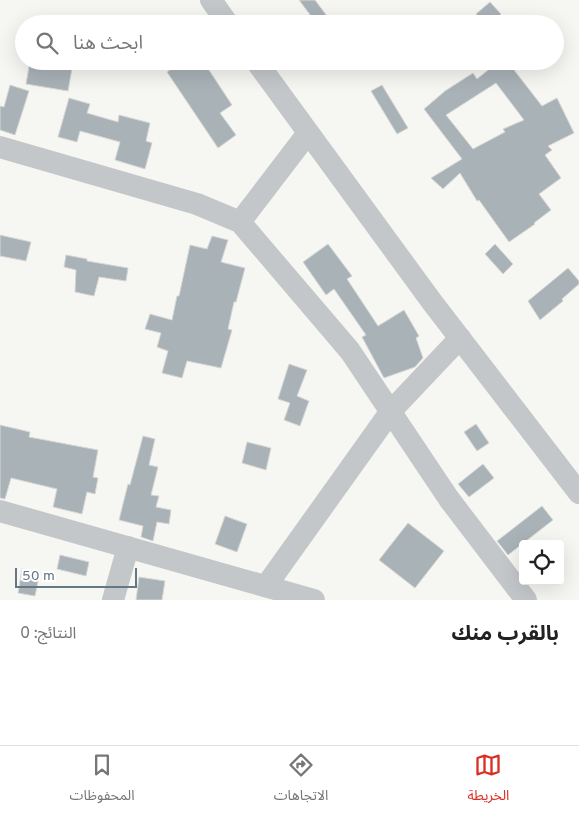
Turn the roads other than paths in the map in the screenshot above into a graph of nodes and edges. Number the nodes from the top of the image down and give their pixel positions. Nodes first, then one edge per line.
1 (211, 0) edge
2 (222, 15) edge
3 (262, 70) edge
4 (308, 133) junction
5 (0, 147) edge
6 (240, 222) junction
7 (460, 338) junction
8 (391, 411) junction
9 (579, 493) edge
10 (2, 517) edge
11 (128, 547) junction
12 (266, 586) junction
13 (114, 600) edge
14 (314, 600) edge
15 (526, 600) edge

1 - 2 street
3 - 4 street
4 - 6 street
4 - 7 street
5 - 6 street
6 - 8 street
7 - 8 street
7 - 9 street
8 - 12 street
8 - 15 street
10 - 11 street
11 - 12 street
11 - 13 street
12 - 14 street

